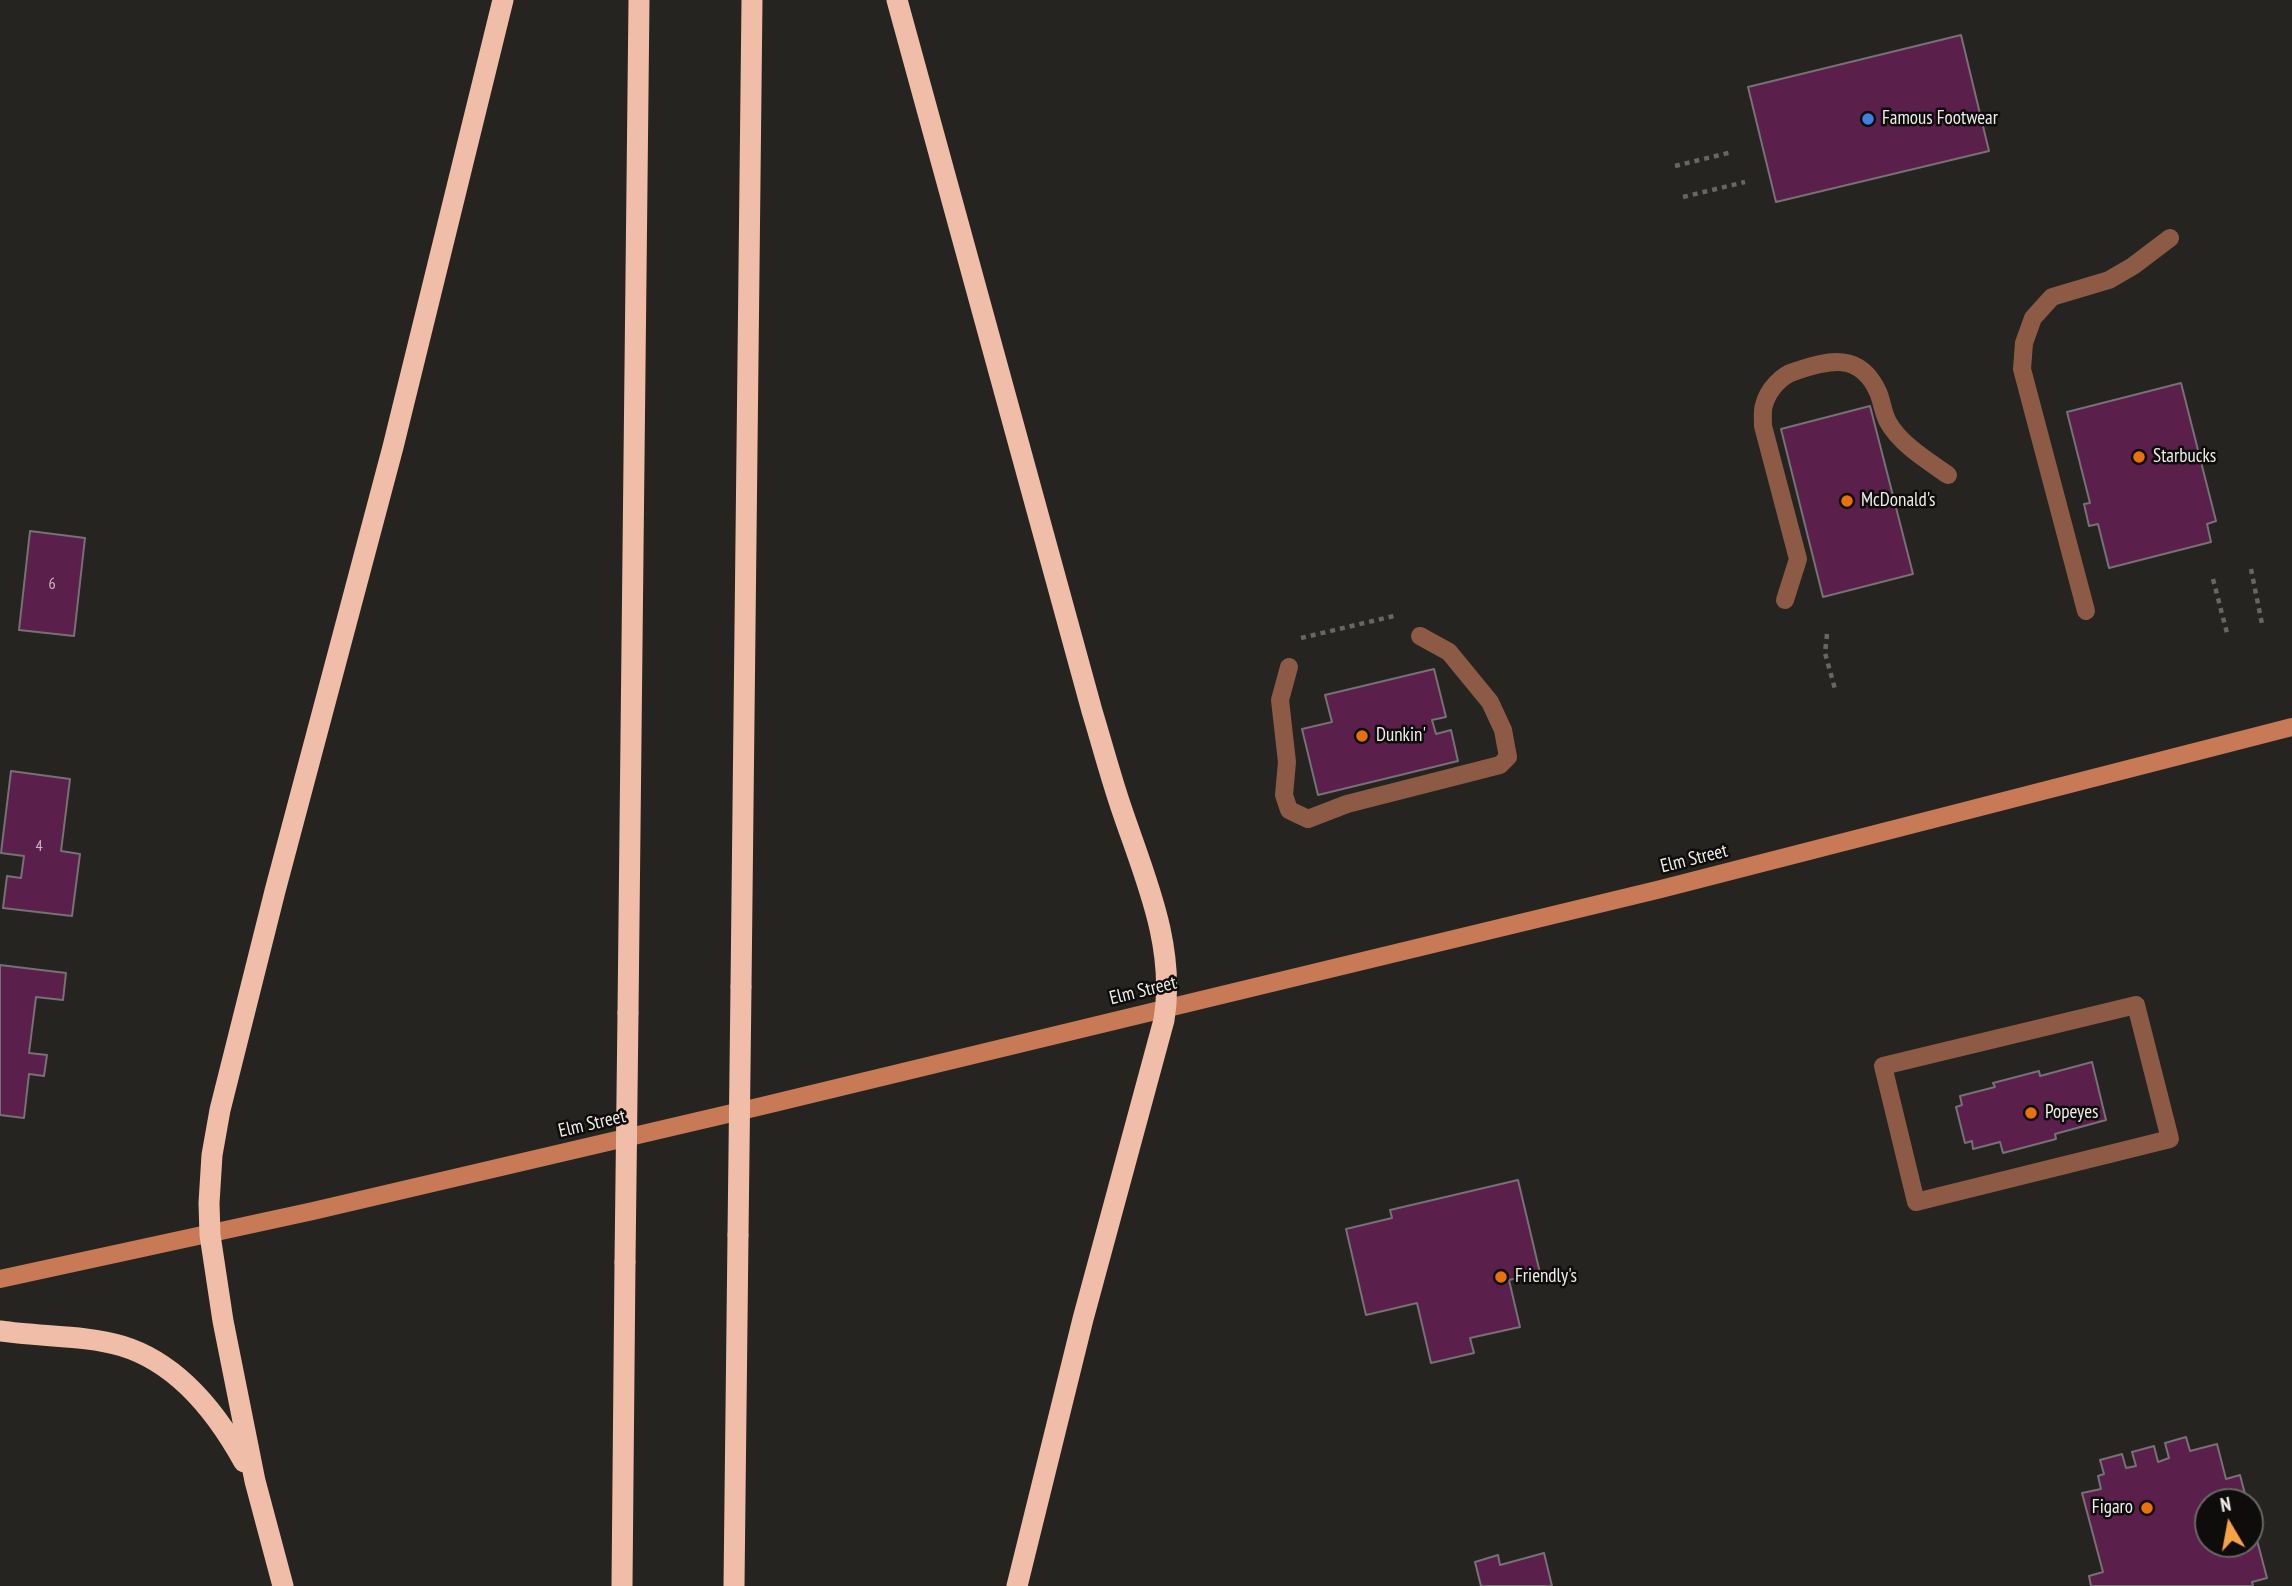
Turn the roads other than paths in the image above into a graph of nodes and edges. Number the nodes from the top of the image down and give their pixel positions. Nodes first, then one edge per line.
1 (503, 0) edge
2 (639, 0) edge
3 (752, 0) edge
4 (897, 0) edge
5 (2170, 238) dead end
6 (1948, 475) dead end
7 (1785, 600) dead end
8 (2086, 611) dead end
9 (1420, 636) dead end
10 (1289, 667) dead end
11 (2292, 727) edge
12 (1166, 1007) junction
13 (2170, 1139) joint
14 (210, 1235) junction
15 (0, 1279) edge
16 (0, 1331) edge
17 (255, 1481) junction
18 (283, 1586) edge
19 (622, 1586) edge
20 (734, 1586) edge
21 (1017, 1586) edge

1 - 14 highway
2 - 19 highway, bridge
3 - 20 highway, bridge
4 - 12 highway
5 - 8 lane
6 - 7 lane
9 - 10 lane
11 - 12 main road, Elm Street
12 - 14 main road, Elm Street
12 - 21 highway
13 - 13 lane
14 - 15 main road, Elm Street
14 - 17 highway
16 - 17 highway
17 - 18 highway

